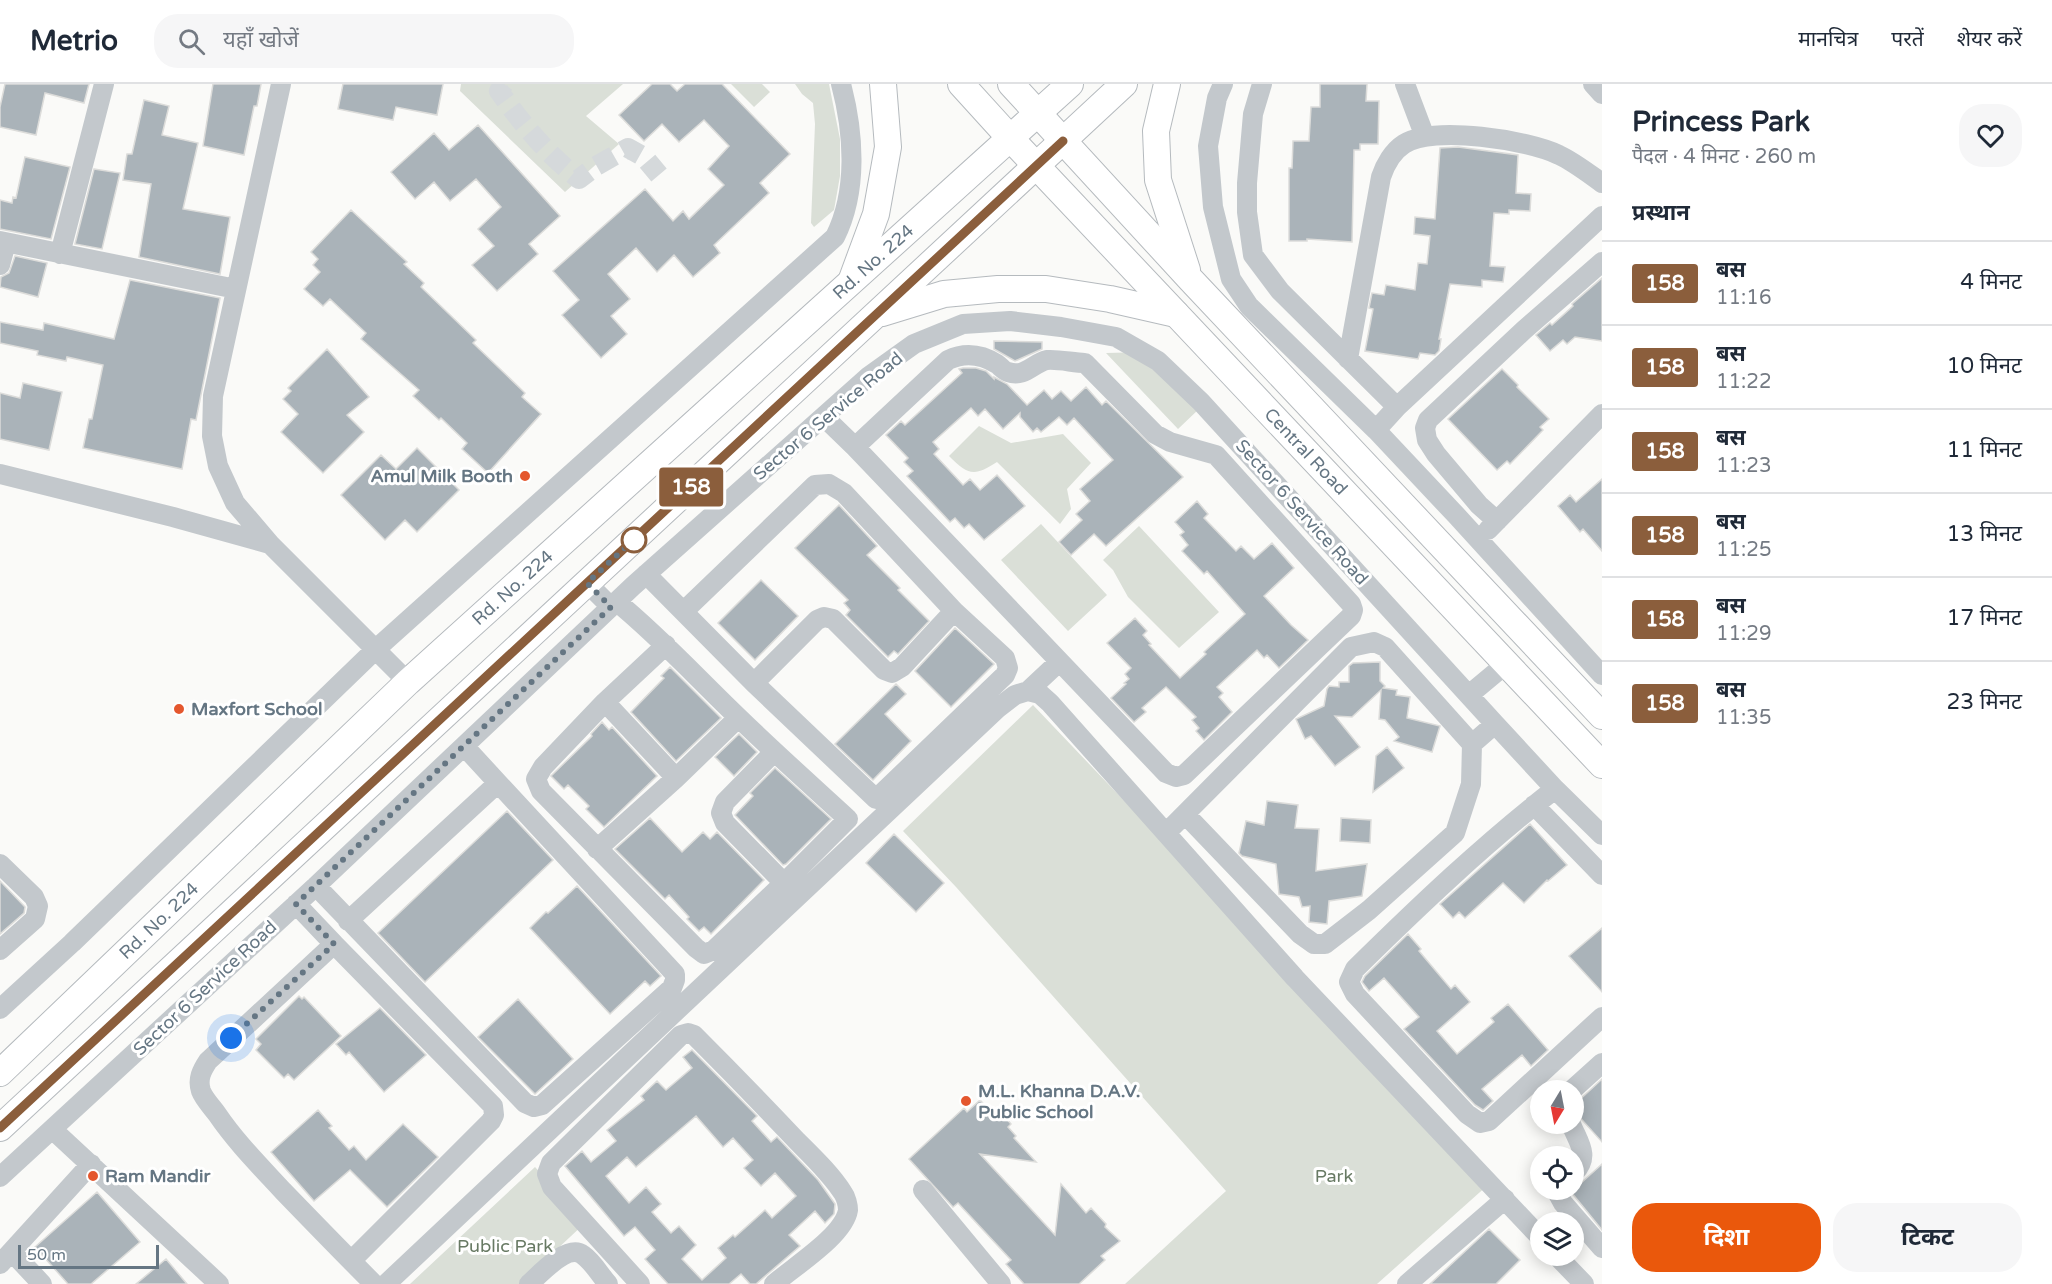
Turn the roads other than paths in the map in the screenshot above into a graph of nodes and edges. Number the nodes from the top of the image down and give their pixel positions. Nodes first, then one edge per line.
1 (104, 84) edge
2 (281, 84) edge
3 (841, 84) edge
4 (883, 84) edge
5 (961, 84) edge
6 (1011, 84) edge
7 (1070, 84) edge
8 (1124, 84) edge
9 (1167, 84) edge
10 (1223, 84) edge
11 (1262, 84) edge
12 (1405, 84) edge
13 (1593, 84) edge
14 (1602, 94) edge
15 (1038, 113) junction
16 (1425, 136) junction
17 (1011, 139) junction
18 (1063, 141) junction
19 (1036, 165) junction
20 (1602, 183) edge
21 (1602, 216) edge
22 (3, 242) edge
23 (60, 254) junction
24 (1602, 262) edge
25 (0, 265) edge
26 (1191, 280) junction
27 (851, 282) junction
28 (236, 289) junction
29 (1176, 314) junction
30 (876, 315) junction
31 (1348, 359) junction
32 (1397, 407) junction
33 (1602, 414) edge
34 (824, 417) junction
35 (1376, 430) junction
36 (855, 447) junction
37 (0, 474) edge
38 (1497, 521) junction
39 (1478, 541) junction
40 (270, 544) junction
41 (646, 574) junction
42 (587, 583) junction
43 (1370, 587) junction
44 (614, 604) junction
45 (1351, 604) junction
46 (684, 611) junction
47 (954, 611) junction
48 (1567, 637) junction
49 (666, 645) junction
50 (376, 649) junction
51 (1544, 655) junction
52 (1059, 662) junction
53 (1506, 664) junction
54 (1602, 675) edge
55 (408, 682) junction
56 (754, 683) junction
57 (1028, 691) junction
58 (1470, 694) junction
59 (605, 702) junction
60 (1602, 716) edge
61 (738, 718) junction
62 (1495, 724) junction
63 (1472, 744) junction
64 (464, 746) junction
65 (774, 752) junction
66 (1602, 765) edge
67 (676, 778) junction
68 (498, 783) junction
69 (1556, 789) junction
70 (882, 805) junction
71 (1534, 805) junction
72 (1185, 814) junction
73 (848, 819) junction
74 (1166, 833) junction
75 (864, 834) junction
76 (1602, 835) edge
77 (597, 849) junction
78 (0, 864) edge
79 (1602, 874) edge
80 (784, 884) junction
81 (316, 886) junction
82 (296, 904) junction
83 (348, 921) junction
84 (334, 944) junction
85 (0, 950) edge
86 (0, 1009) edge
87 (1602, 1017) edge
88 (1602, 1063) edge
89 (0, 1073) edge
90 (1583, 1080) edge
91 (0, 1128) edge
92 (52, 1129) junction
93 (91, 1164) junction
94 (0, 1178) edge
95 (923, 1190) dead end
96 (1505, 1199) junction
97 (1561, 1200) edge
98 (1530, 1226) edge
99 (1602, 1248) edge
100 (6, 1258) edge
101 (351, 1261) junction
102 (1567, 1266) edge
103 (42, 1284) edge
104 (219, 1284) edge
105 (374, 1284) edge
106 (386, 1284) edge
107 (529, 1284) edge
108 (608, 1284) edge
109 (640, 1284) edge
110 (774, 1284) edge
111 (1001, 1284) edge
112 (1407, 1284) edge
113 (1584, 1284) edge

1 - 23 street
2 - 28 street
3 - 50 street
4 - 27 main road
5 - 17 main road, Central Road
6 - 15 main road, Central Road
7 - 15 main road, Rd. No. 224
8 - 18 main road
9 - 26 main road
10 - 35 street
11 - 31 street
12 - 16 street
13 - 14 street
15 - 17 main road, Rd. No. 224
15 - 18 main road, Central Road
16 - 20 street
16 - 31 street
17 - 19 main road, Central Road
17 - 27 main road, Rd. No. 224
18 - 19 main road
18 - 26 main road, Central Road
19 - 29 main road, Central Road
19 - 30 main road
21 - 32 street
22 - 23 street
22 - 25 street
23 - 28 street
24 - 38 street
26 - 51 main road, Central Road
27 - 55 main road, Rd. No. 224
28 - 40 street
29 - 30 main road
29 - 53 main road, Central Road
30 - 42 main road
31 - 32 street
32 - 35 street
33 - 38 street
34 - 36 street
34 - 41 street, Sector 6 Service Road
34 - 43 street, Sector 6 Service Road
35 - 39 street
36 - 45 street
36 - 52 street
37 - 40 street
38 - 39 street
39 - 48 street
40 - 50 street
41 - 44 street, Sector 6 Service Road
41 - 46 street
42 - 44 street
42 - 91 main road
43 - 45 street
43 - 58 street, Sector 6 Service Road
44 - 49 street
44 - 64 street, Sector 6 Service Road
45 - 52 street
46 - 47 street
46 - 56 street
47 - 56 street
47 - 70 street
48 - 51 street
48 - 54 street
49 - 59 street
49 - 61 street
50 - 55 street
50 - 86 street
51 - 60 main road, Central Road
52 - 57 street
53 - 58 street
53 - 66 main road, Central Road
55 - 89 main road, Rd. No. 224
56 - 70 street
57 - 70 street
57 - 74 street
58 - 62 street, Sector 6 Service Road
59 - 67 street
59 - 77 street
61 - 65 street
61 - 67 street
62 - 63 street
62 - 69 street, Sector 6 Service Road
63 - 72 street
63 - 72 street
64 - 68 street
64 - 81 street, Sector 6 Service Road
65 - 73 street
65 - 80 street
67 - 77 street
68 - 83 street
68 - 83 street
69 - 71 street
69 - 76 street, Sector 6 Service Road
70 - 75 street
71 - 79 street
71 - 87 street
72 - 74 street
73 - 75 street
73 - 80 street
74 - 96 street
75 - 106 street
77 - 80 street
78 - 85 street
81 - 82 street, Sector 6 Service Road
81 - 83 street
82 - 84 street
82 - 92 street, Sector 6 Service Road
84 - 101 street
84 - 101 street
88 - 90 street
92 - 93 street
92 - 94 street, Sector 6 Service Road
93 - 100 street
93 - 104 street
95 - 111 street
96 - 98 street
96 - 112 street
97 - 99 street
100 - 103 street
101 - 105 street
102 - 113 street
107 - 108 street
109 - 110 street

